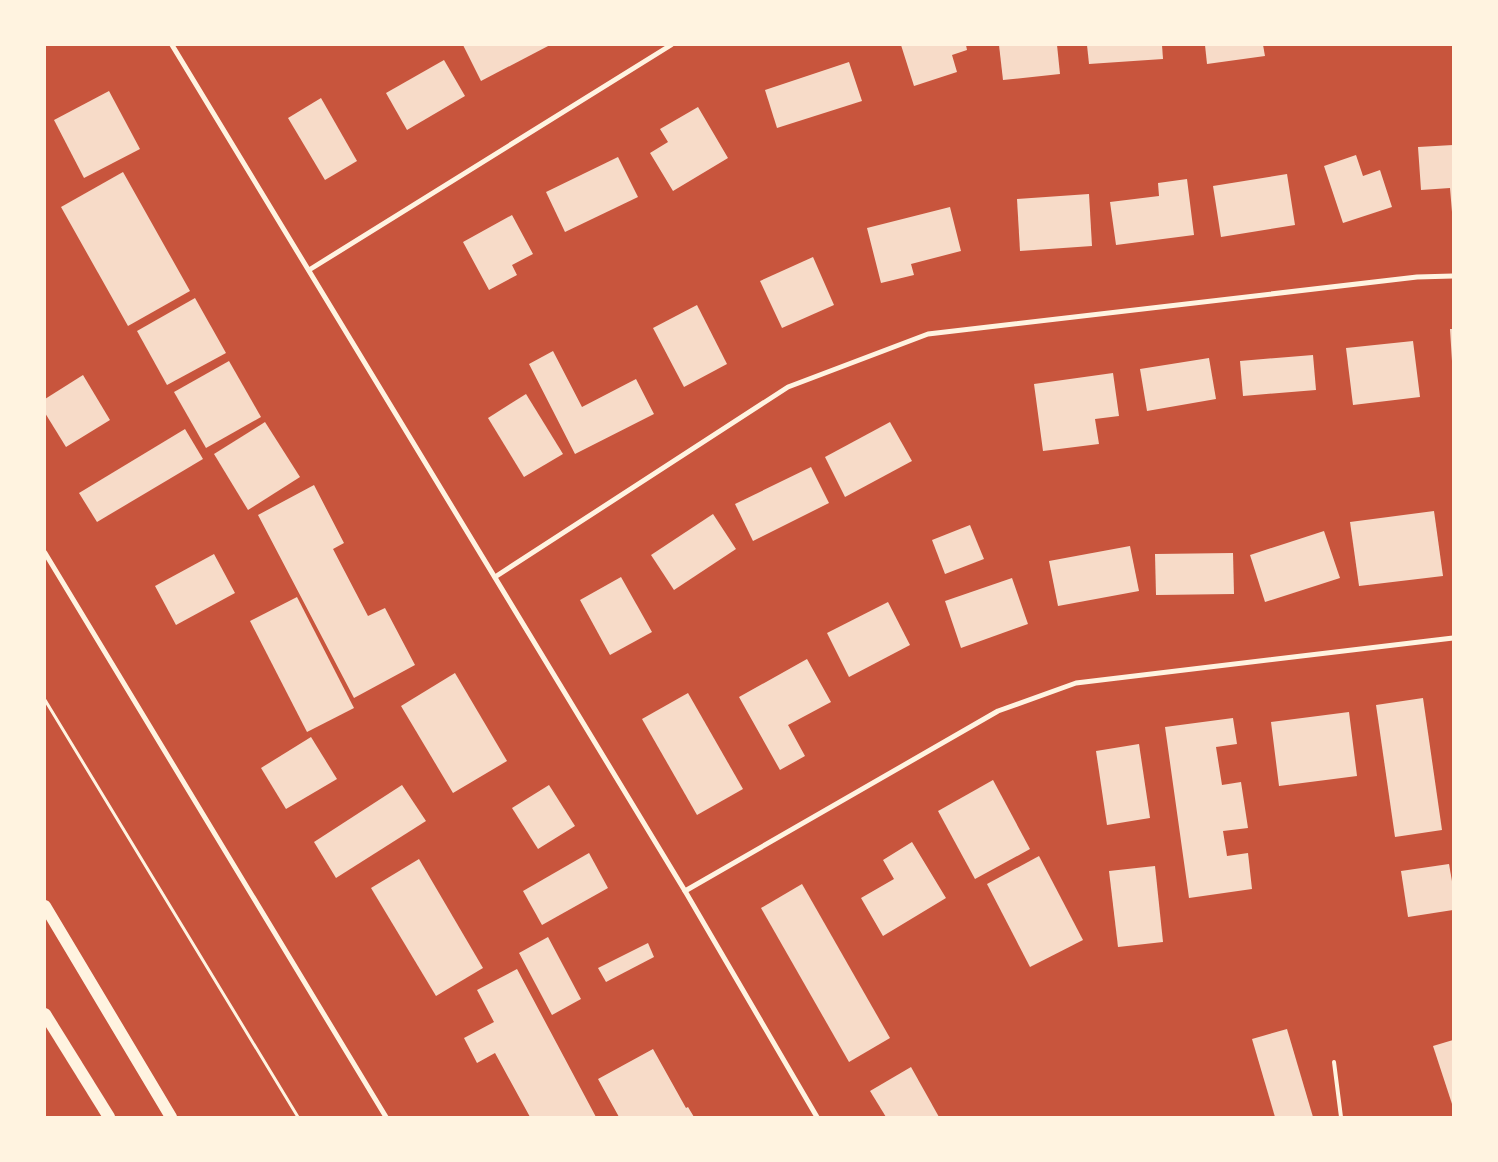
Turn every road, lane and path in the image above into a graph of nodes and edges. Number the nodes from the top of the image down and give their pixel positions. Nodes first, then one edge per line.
1 (172, 45) edge
2 (671, 45) edge
3 (309, 270) junction
4 (1453, 276) edge
5 (45, 553) edge
6 (495, 577) junction
7 (1453, 638) edge
8 (45, 700) edge
9 (685, 891) junction
10 (45, 906) edge
11 (45, 1014) edge
12 (1334, 1062) dead end
13 (109, 1117) edge
14 (171, 1117) edge
15 (298, 1117) edge
16 (386, 1117) edge
17 (817, 1117) edge
18 (1341, 1117) edge

1 - 3 street
2 - 3 street
3 - 6 street
4 - 6 street
5 - 16 street
6 - 9 street
7 - 9 street
8 - 15 path
9 - 17 street
10 - 14 main road
11 - 13 main road
12 - 18 lane

